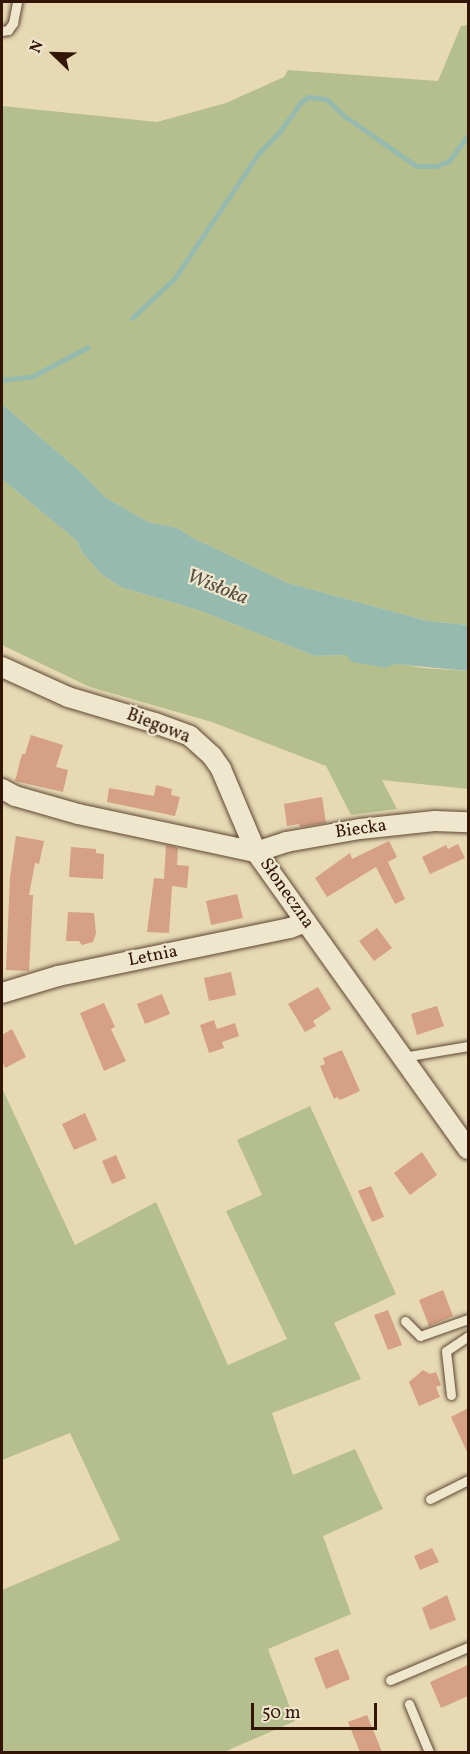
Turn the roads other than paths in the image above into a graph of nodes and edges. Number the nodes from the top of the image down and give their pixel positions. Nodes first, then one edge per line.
1 (16, 2) edge
2 (2, 31) edge
3 (2, 667) edge
4 (2, 789) edge
5 (468, 822) edge
6 (256, 852) junction
7 (306, 922) junction
8 (2, 993) edge
9 (468, 1046) edge
10 (401, 1057) junction
11 (468, 1149) edge
12 (468, 1319) edge
13 (405, 1321) dead end
14 (468, 1336) edge
15 (451, 1395) dead end
16 (468, 1480) edge
17 (430, 1499) dead end
18 (468, 1647) edge
19 (390, 1680) dead end
20 (409, 1704) dead end
21 (429, 1752) edge

1 - 2 lane
3 - 6 street, Biegowa
4 - 6 street, Słoneczna
5 - 6 street, Biecka
6 - 7 street, Słoneczna
7 - 8 street, Letnia
7 - 10 street, Słoneczna
9 - 10 lane
10 - 11 street, Słoneczna
12 - 13 lane
14 - 15 lane
16 - 17 lane
18 - 19 lane
20 - 21 lane

